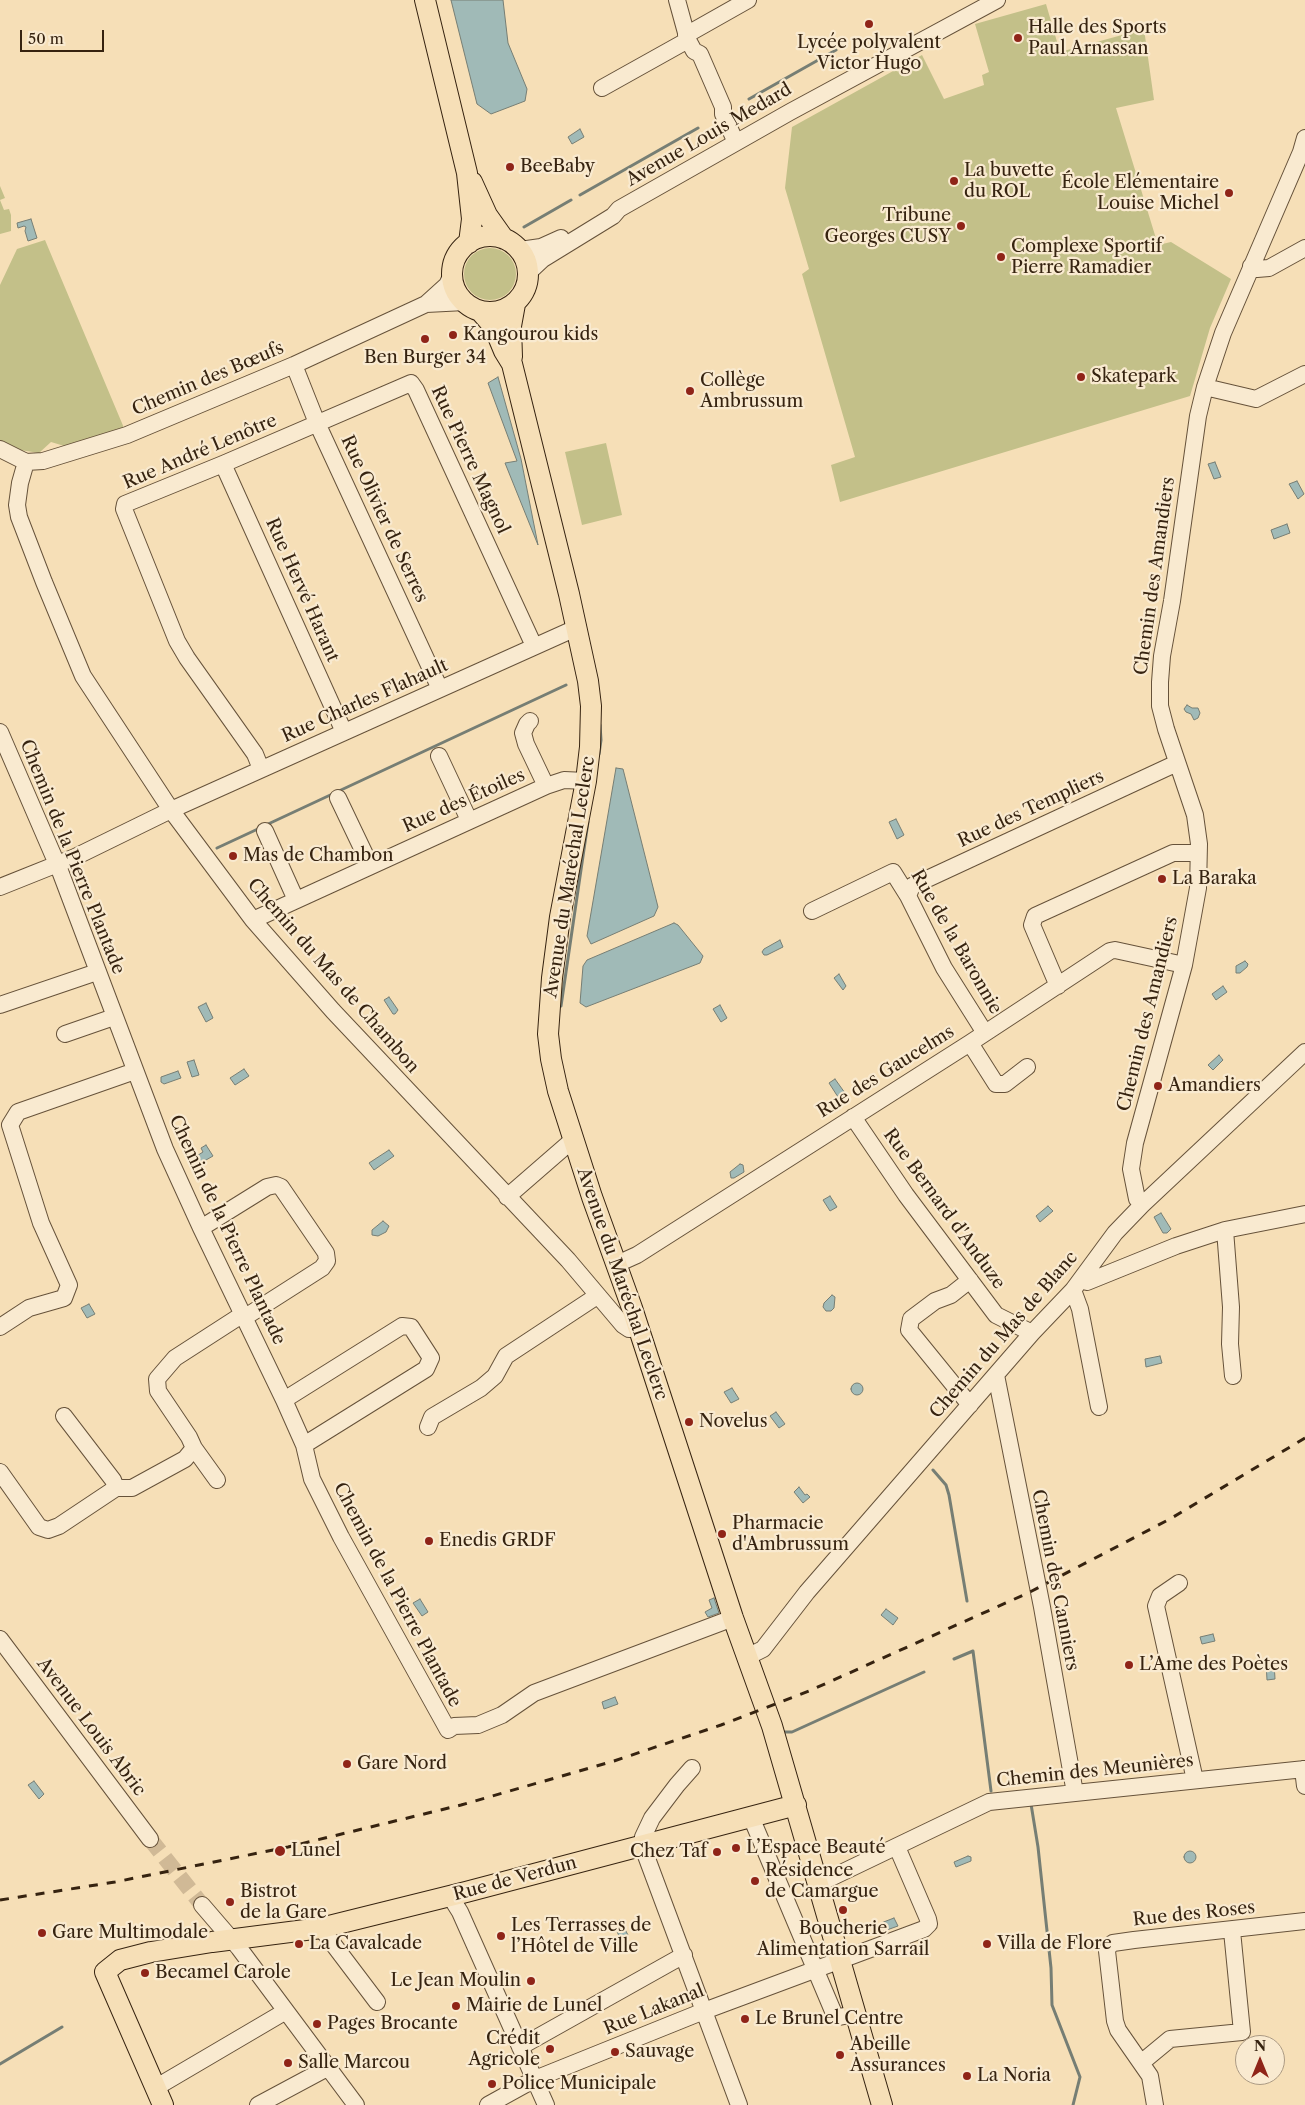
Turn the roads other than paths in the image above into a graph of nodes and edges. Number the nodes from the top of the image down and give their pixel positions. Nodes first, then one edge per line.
1 (425, 0) edge
2 (677, 0) edge
3 (748, 0) edge
4 (977, 0) edge
5 (996, 0) edge
6 (690, 42) junction
7 (602, 88) dead end
8 (733, 136) junction
9 (1305, 138) edge
10 (467, 173) junction
11 (469, 243) junction
12 (512, 244) junction
13 (1305, 248) edge
14 (1251, 266) junction
15 (528, 273) junction
16 (452, 274) junction
17 (426, 304) junction
18 (515, 304) junction
19 (472, 307) junction
20 (512, 364) junction
21 (294, 365) junction
22 (1305, 374) edge
23 (1205, 387) junction
24 (317, 422) junction
25 (0, 449) edge
26 (26, 462) junction
27 (223, 464) junction
28 (576, 628) junction
29 (534, 646) junction
30 (440, 689) junction
31 (530, 721) dead end
32 (0, 732) edge
33 (344, 732) junction
34 (439, 756) dead end
35 (1177, 763) junction
36 (261, 769) junction
37 (586, 781) junction
38 (546, 786) junction
39 (338, 798) dead end
40 (171, 810) junction
41 (469, 820) junction
42 (265, 831) dead end
43 (1198, 853) junction
44 (57, 864) junction
45 (370, 865) junction
46 (0, 887) edge
47 (908, 896) junction
48 (296, 900) junction
49 (812, 911) dead end
50 (253, 920) junction
51 (1184, 965) junction
52 (97, 972) junction
53 (1058, 986) junction
54 (0, 1005) edge
55 (114, 1017) junction
56 (985, 1033) junction
57 (65, 1034) dead end
58 (970, 1043) junction
59 (1305, 1052) edge
60 (1027, 1067) dead end
61 (135, 1071) junction
62 (853, 1117) junction
63 (5, 1129) edge
64 (574, 1142) junction
65 (507, 1197) junction
66 (1142, 1205) junction
67 (1305, 1214) edge
68 (201, 1228) junction
69 (1225, 1230) junction
70 (617, 1264) junction
71 (970, 1280) junction
72 (1078, 1284) junction
73 (597, 1296) junction
74 (244, 1316) junction
75 (0, 1327) edge
76 (638, 1328) junction
77 (1032, 1332) junction
78 (996, 1375) junction
79 (1233, 1376) dead end
80 (284, 1400) junction
81 (970, 1405) junction
82 (1099, 1407) dead end
83 (64, 1416) dead end
84 (428, 1427) dead end
85 (304, 1445) junction
86 (194, 1448) junction
87 (0, 1472) edge
88 (217, 1480) dead end
89 (116, 1488) junction
90 (1179, 1583) dead end
91 (733, 1618) junction
92 (0, 1639) edge
93 (747, 1657) junction
94 (692, 1768) dead end
95 (1304, 1775) edge
96 (1195, 1780) junction
97 (1075, 1793) junction
98 (796, 1805) junction
99 (751, 1817) junction
100 (150, 1839) tunnel mouth
101 (642, 1845) junction
102 (897, 1847) junction
103 (818, 1884) junction
104 (450, 1896) junction
105 (202, 1905) tunnel mouth
106 (1305, 1922) edge
107 (321, 1928) junction
108 (1232, 1930) junction
109 (232, 1940) junction
110 (684, 1955) junction
111 (840, 1961) junction
112 (816, 1969) junction
113 (377, 2002) dead end
114 (286, 2011) junction
115 (704, 2011) junction
116 (854, 2014) junction
117 (520, 2047) junction
118 (1141, 2063) junction
119 (329, 2067) junction
120 (535, 2079) junction
121 (159, 2097) edge
122 (258, 2105) edge
123 (356, 2105) edge
124 (488, 2105) edge
125 (546, 2105) edge
126 (739, 2105) edge
127 (882, 2105) edge
128 (1155, 2105) edge

1 - 10 main road
2 - 6 street
3 - 6 street
4 - 8 street, Avenue Louis Medard
5 - 15 street, Avenue Louis Medard
6 - 7 street
6 - 8 street
8 - 12 street, Avenue Louis Medard
9 - 14 street, Chemin des Amandiers
10 - 11 main road
10 - 12 main road
11 - 12 main road
11 - 16 main road
12 - 15 main road
13 - 14 street
14 - 23 street, Chemin des Amandiers
15 - 18 main road
16 - 17 street, Chemin des Bœufs
16 - 19 main road
17 - 19 street, Chemin des Bœufs
17 - 21 street, Chemin des Bœufs
18 - 19 main road
18 - 20 main road, Avenue du Maréchal Leclerc
19 - 20 main road, Avenue du Maréchal Leclerc
20 - 28 main road, Avenue du Maréchal Leclerc
21 - 24 street, Rue Olivier de Serres
21 - 26 street, Chemin des Bœufs
22 - 23 street
23 - 35 street, Chemin des Amandiers
24 - 27 street, Rue André Lenôtre
24 - 29 street, Rue Pierre Magnol
24 - 30 street, Rue Olivier de Serres
25 - 26 street
26 - 40 street, Chemin du Mas de Chambon
27 - 33 street, Rue Hervé Harant
27 - 36 street, Rue André Lenôtre
28 - 29 street, Rue Charles Flahault
28 - 37 main road, Avenue du Maréchal Leclerc
29 - 30 street, Rue Charles Flahault
30 - 33 street, Rue Charles Flahault
31 - 38 street
32 - 44 street, Chemin de la Pierre Plantade
33 - 36 street, Rue Charles Flahault
34 - 41 street
35 - 43 street, Chemin des Amandiers
35 - 47 street, Rue des Templiers
36 - 40 street, Rue Charles Flahault
37 - 38 street, Rue des Étoiles
37 - 64 main road, Avenue du Maréchal Leclerc
38 - 41 street, Rue des Étoiles
39 - 45 street
40 - 44 street, Rue Charles Flahault
40 - 50 street, Chemin du Mas de Chambon
41 - 45 street, Rue des Étoiles
42 - 48 street
43 - 51 street, Chemin des Amandiers
43 - 53 street
44 - 46 street, Rue Charles Flahault
44 - 52 street, Chemin de la Pierre Plantade
45 - 48 street, Rue des Étoiles
47 - 49 street, Rue de la Baronnie
47 - 56 street, Rue de la Baronnie
48 - 50 street, Rue des Étoiles
50 - 65 street, Chemin du Mas de Chambon
51 - 53 street, Rue des Gaucelms
51 - 66 street, Chemin des Amandiers
52 - 54 street
52 - 55 street, Chemin de la Pierre Plantade
53 - 56 street, Rue des Gaucelms
55 - 57 street
55 - 61 street, Chemin de la Pierre Plantade
56 - 58 street, Rue des Gaucelms
58 - 60 street
58 - 62 street, Rue des Gaucelms
59 - 66 street, Chemin du Mas de Blanc
61 - 63 street
61 - 68 street, Chemin de la Pierre Plantade
62 - 70 street, Rue des Gaucelms
62 - 71 street, Rue Bernard d'Anduze
63 - 75 street
64 - 65 street
64 - 70 main road, Avenue du Maréchal Leclerc
65 - 73 street, Chemin du Mas de Chambon
66 - 72 street, Chemin du Mas de Blanc
67 - 69 street
68 - 74 street, Chemin de la Pierre Plantade
68 - 74 street
69 - 72 street
69 - 79 street
70 - 76 main road, Avenue du Maréchal Leclerc
71 - 77 street, Rue Bernard d'Anduze
71 - 81 street
72 - 77 street, Chemin du Mas de Blanc
72 - 82 street
73 - 76 street, Chemin du Mas de Chambon
73 - 84 street
74 - 80 street, Chemin de la Pierre Plantade
74 - 86 street
76 - 91 main road, Avenue du Maréchal Leclerc
77 - 78 street, Chemin du Mas de Blanc
78 - 81 street, Chemin du Mas de Blanc
78 - 97 street, Chemin des Canniers
80 - 85 street, Chemin de la Pierre Plantade
80 - 85 street
81 - 93 street, Chemin du Mas de Blanc
83 - 89 street
85 - 91 street, Chemin de la Pierre Plantade
86 - 88 street
86 - 89 street
87 - 89 street
90 - 96 street
91 - 93 main road, Avenue du Maréchal Leclerc
92 - 100 street, Avenue Louis Abric
93 - 98 main road, Avenue du Maréchal Leclerc
94 - 101 street
95 - 96 street, Chemin des Meunières
96 - 97 street, Chemin des Meunières
97 - 102 street, Chemin des Meunières
98 - 99 main road, Rue de Verdun
98 - 103 main road, Avenue du Maréchal Leclerc
99 - 101 main road, Rue de Verdun
99 - 112 street
101 - 104 main road, Rue de Verdun
101 - 110 street
102 - 103 street, Chemin des Meunières
102 - 111 street, Rue Lakanal
103 - 111 main road, Avenue du Maréchal Leclerc
104 - 107 main road, Rue de Verdun
104 - 117 street
105 - 109 street
106 - 108 street, Rue des Roses
107 - 109 main road, Rue de Verdun
107 - 113 street
108 - 118 street
108 - 118 street, Rue des Roses
109 - 114 street
109 - 121 main road, Rue de Verdun
110 - 115 street
110 - 117 street
111 - 112 street, Rue Lakanal
111 - 116 main road, Avenue du Maréchal Leclerc
112 - 115 street, Rue Lakanal
112 - 116 street
114 - 119 street
114 - 121 street
115 - 120 street, Rue Lakanal
115 - 126 street
116 - 127 main road, Avenue du Maréchal Leclerc
117 - 120 street
118 - 128 street, Rue des Roses
119 - 122 street
119 - 123 street
120 - 124 street, Rue Lakanal
120 - 125 street

